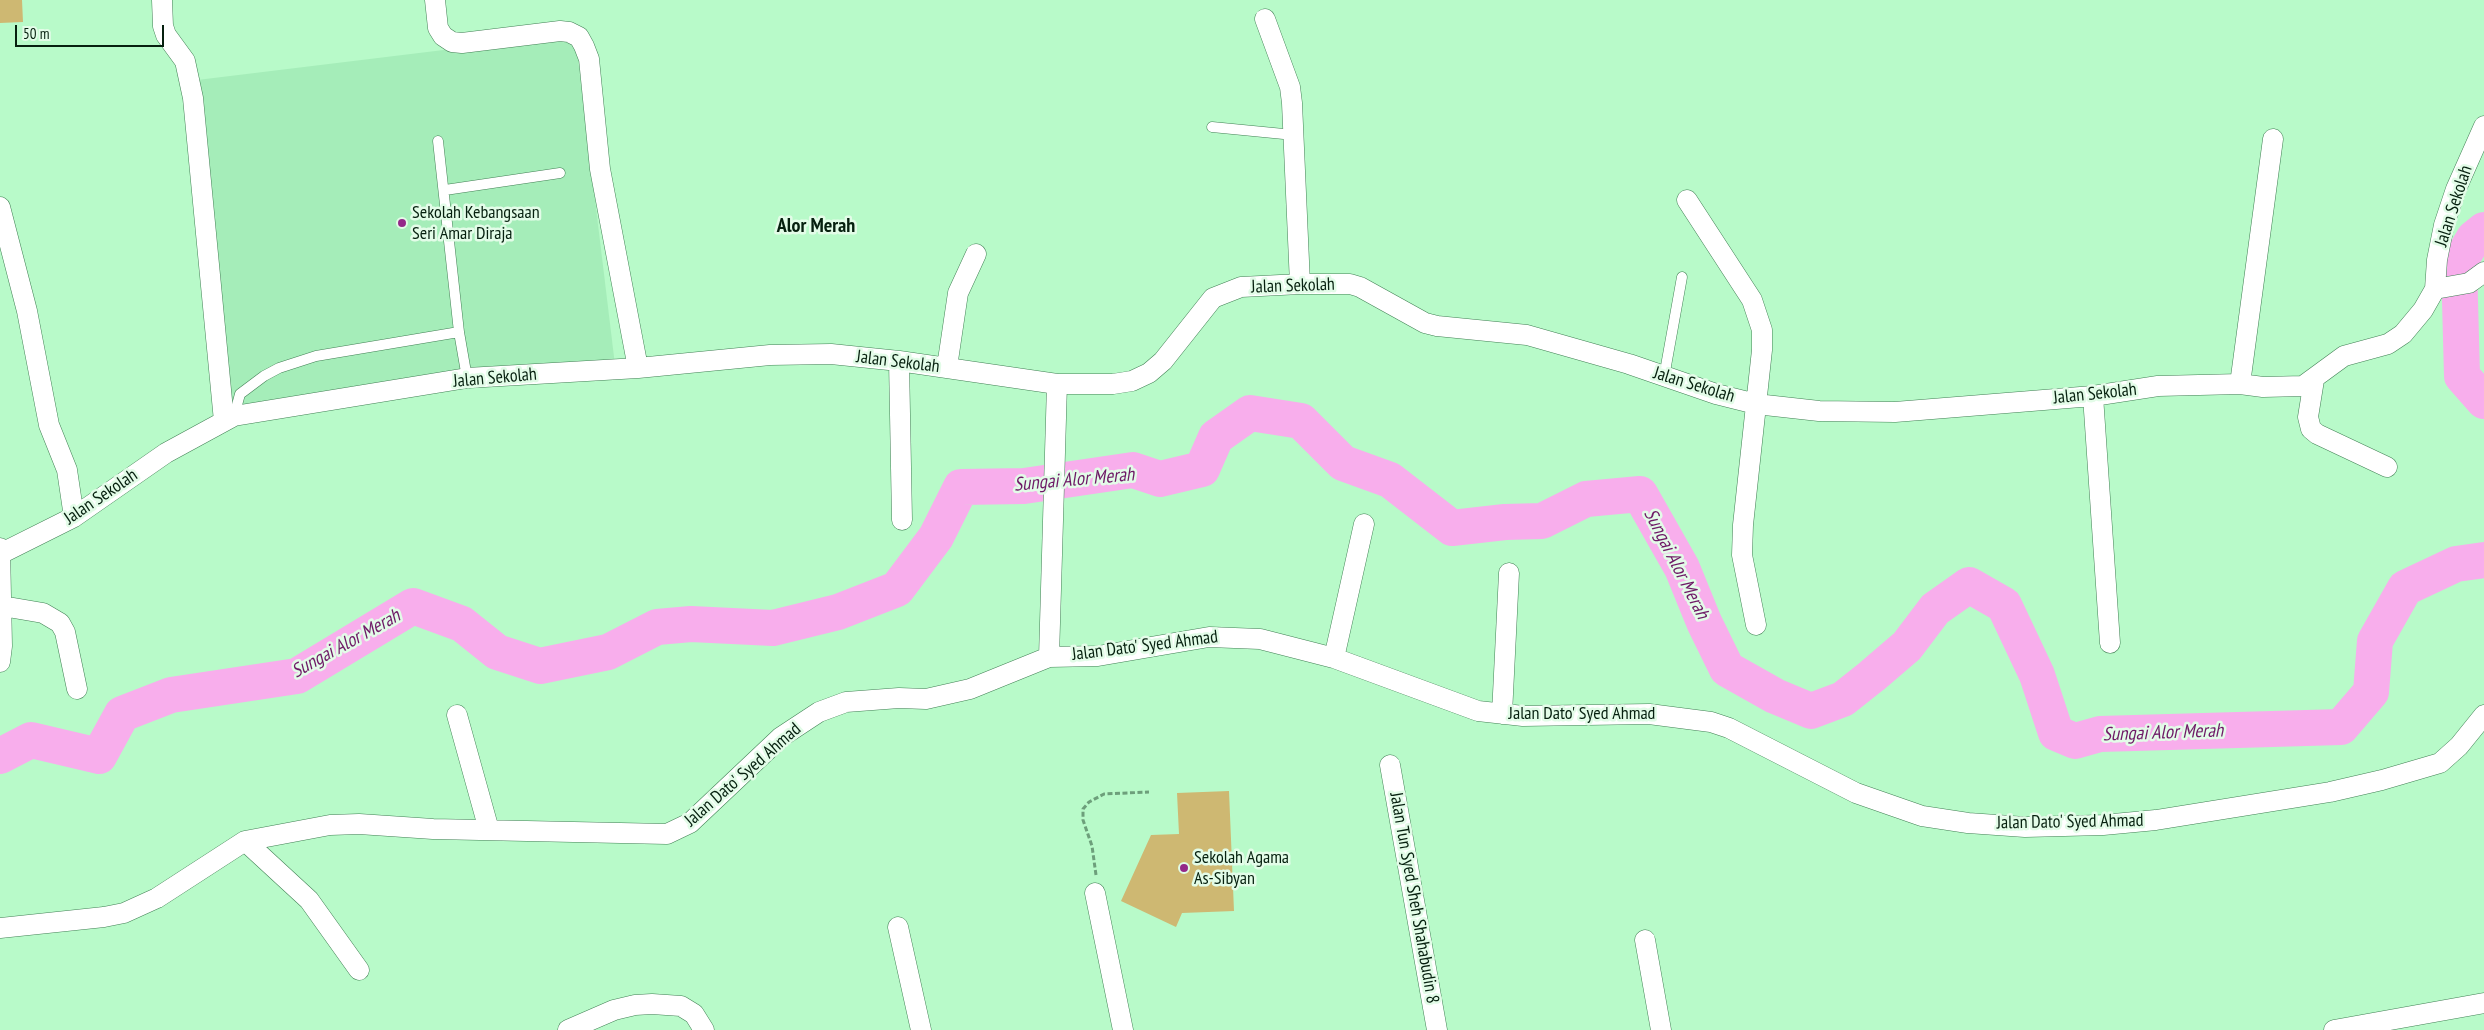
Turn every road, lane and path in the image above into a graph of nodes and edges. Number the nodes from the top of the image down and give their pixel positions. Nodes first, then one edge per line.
1 (162, 0) edge
2 (435, 0) edge
3 (1265, 19) dead end
4 (2484, 126) edge
5 (1212, 127) dead end
6 (1294, 135) junction
7 (2273, 139) dead end
8 (438, 141) dead end
9 (560, 174) dead end
10 (445, 190) junction
11 (1688, 200) dead end
12 (0, 207) edge
13 (976, 254) dead end
14 (1682, 277) dead end
15 (2476, 278) edge
16 (1300, 284) junction
17 (2441, 288) junction
18 (458, 332) junction
19 (900, 361) junction
20 (638, 368) junction
21 (947, 368) junction
22 (1664, 377) junction
23 (468, 378) junction
24 (2314, 380) junction
25 (1057, 384) junction
26 (2240, 384) junction
27 (2093, 396) junction
28 (1756, 404) junction
29 (229, 418) junction
30 (2387, 468) dead end
31 (74, 517) junction
32 (902, 520) dead end
33 (1364, 524) dead end
34 (0, 552) edge
35 (1509, 573) dead end
36 (2, 606) junction
37 (1756, 625) dead end
38 (2110, 643) dead end
39 (1049, 657) junction
40 (1334, 658) junction
41 (0, 662) edge
42 (77, 688) dead end
43 (1502, 714) junction
44 (456, 715) dead end
45 (2484, 715) edge
46 (1390, 765) dead end
47 (1149, 792) dead end
48 (489, 830) junction
49 (245, 841) junction
50 (1095, 893) joint
51 (0, 928) edge
52 (898, 928) dead end
53 (1645, 940) dead end
54 (359, 970) dead end
55 (2484, 1003) edge
56 (2342, 1029) edge
57 (568, 1030) edge
58 (704, 1030) edge
59 (921, 1030) edge
60 (1123, 1030) edge
61 (1437, 1030) edge
62 (1661, 1030) edge

1 - 29 street
2 - 20 street
3 - 6 street
4 - 17 street, Jalan Sekolah
5 - 6 lane
6 - 16 street
7 - 26 street
8 - 10 lane
9 - 10 lane
10 - 18 lane
11 - 28 street
12 - 31 street
13 - 21 street
14 - 22 lane
15 - 17 street
16 - 22 street, Jalan Sekolah
16 - 25 street, Jalan Sekolah
17 - 24 street, Jalan Sekolah
18 - 23 lane
18 - 29 lane
19 - 20 street, Jalan Sekolah
19 - 21 street, Jalan Sekolah
19 - 32 street
20 - 23 street, Jalan Sekolah
21 - 25 street, Jalan Sekolah
22 - 28 street, Jalan Sekolah
23 - 29 street, Jalan Sekolah
24 - 26 street, Jalan Sekolah
24 - 30 street
25 - 39 street
26 - 27 street, Jalan Sekolah
27 - 28 street, Jalan Sekolah
27 - 38 street
28 - 37 street
29 - 31 street, Jalan Sekolah
31 - 34 street, Jalan Sekolah
33 - 40 street
34 - 36 street
35 - 43 street
36 - 41 street
36 - 42 street
39 - 40 street, Jalan Dato' Syed Ahmad
39 - 48 street, Jalan Dato' Syed Ahmad
40 - 43 street, Jalan Dato' Syed Ahmad
43 - 45 street, Jalan Dato' Syed Ahmad
44 - 48 street
46 - 61 street, Jalan Tun Syed Sheh Shahabudin 8
47 - 50 path
48 - 49 street, Jalan Dato' Syed Ahmad
49 - 51 street, Jalan Dato' Syed Ahmad
49 - 54 street
50 - 60 street
52 - 59 street
53 - 62 street
55 - 56 street
57 - 58 street

